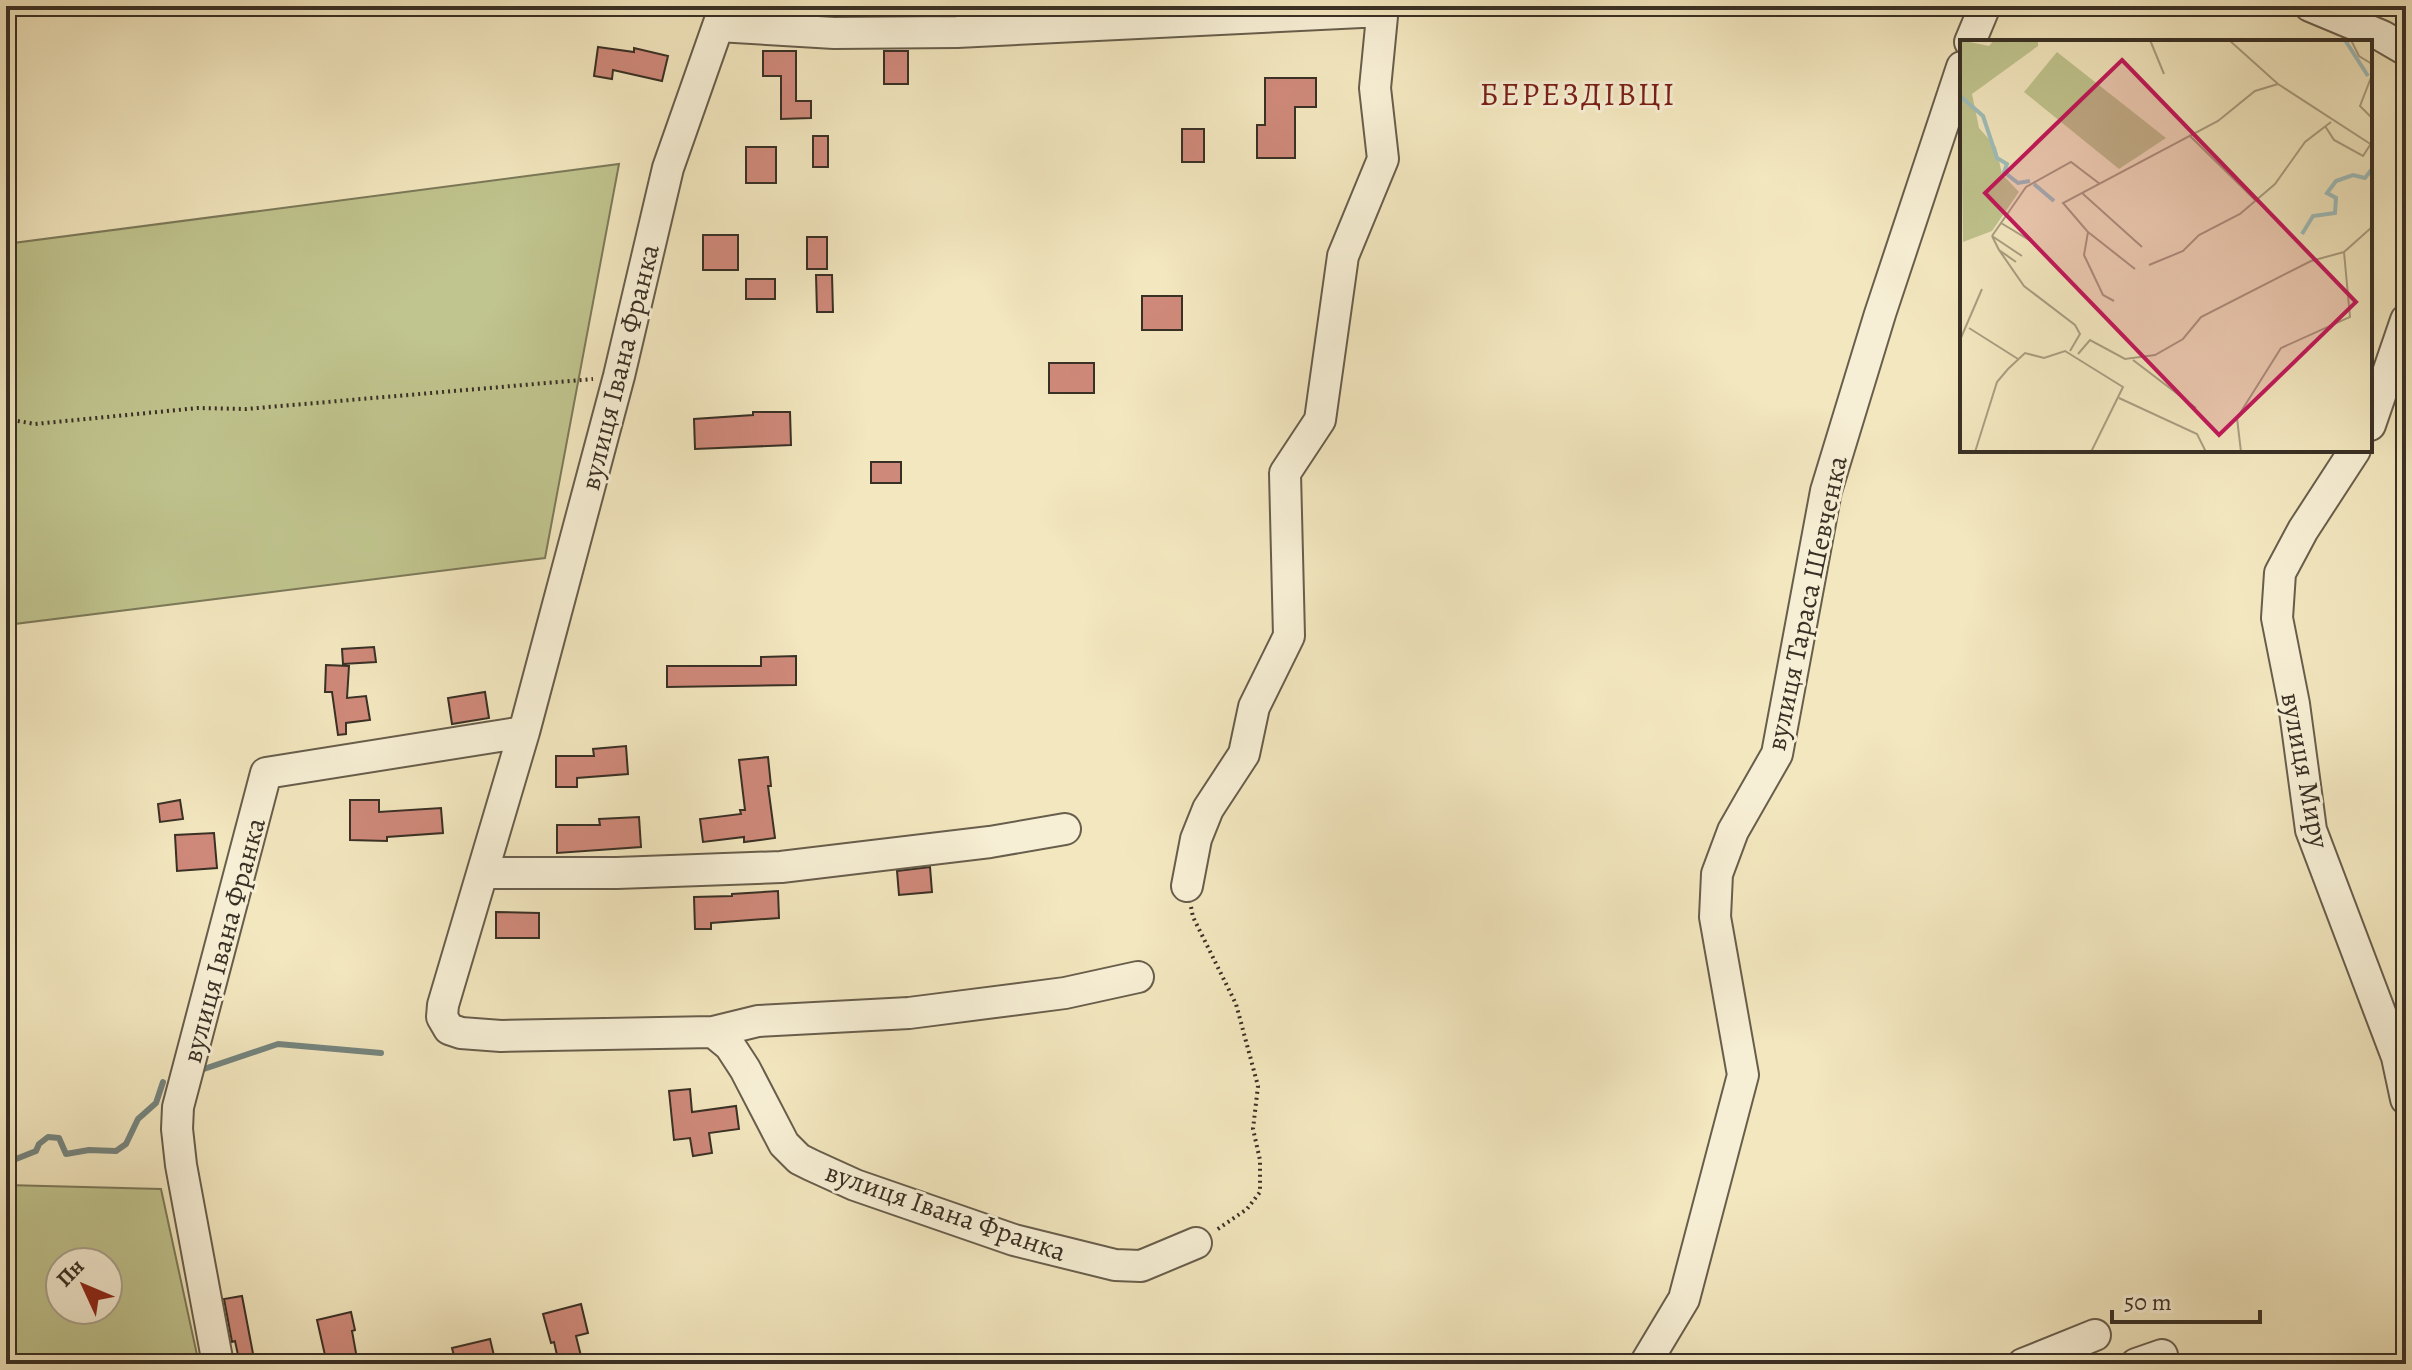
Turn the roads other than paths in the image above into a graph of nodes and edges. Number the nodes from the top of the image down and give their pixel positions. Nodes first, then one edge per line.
1 (1985, 6) edge
2 (2310, 6) edge
3 (1382, 8) edge
4 (722, 16) edge
5 (1971, 40) edge
6 (2406, 50) edge
7 (1960, 73) edge
8 (2406, 320) edge
9 (2372, 419) edge
10 (2354, 452) edge
11 (524, 732) junction
12 (1065, 829) dead end
13 (483, 873) junction
14 (1187, 886) road end
15 (1138, 977) dead end
16 (713, 1032) junction
17 (2406, 1099) edge
18 (1196, 1243) road end
19 (2095, 1335) dead end
20 (218, 1364) edge
21 (1645, 1364) edge
22 (2023, 1364) edge

1 - 5 street
2 - 6 street
3 - 4 street
3 - 14 street
4 - 11 street, вулиця Івана Франка
7 - 21 street, вулиця Тараса Шевченка
8 - 9 street
10 - 17 street, вулиця Миру
11 - 13 street, вулиця Івана Франка
11 - 20 street, вулиця Івана Франка
12 - 13 street
13 - 16 street, вулиця Івана Франка
15 - 16 street
16 - 18 street, вулиця Івана Франка
19 - 22 street

